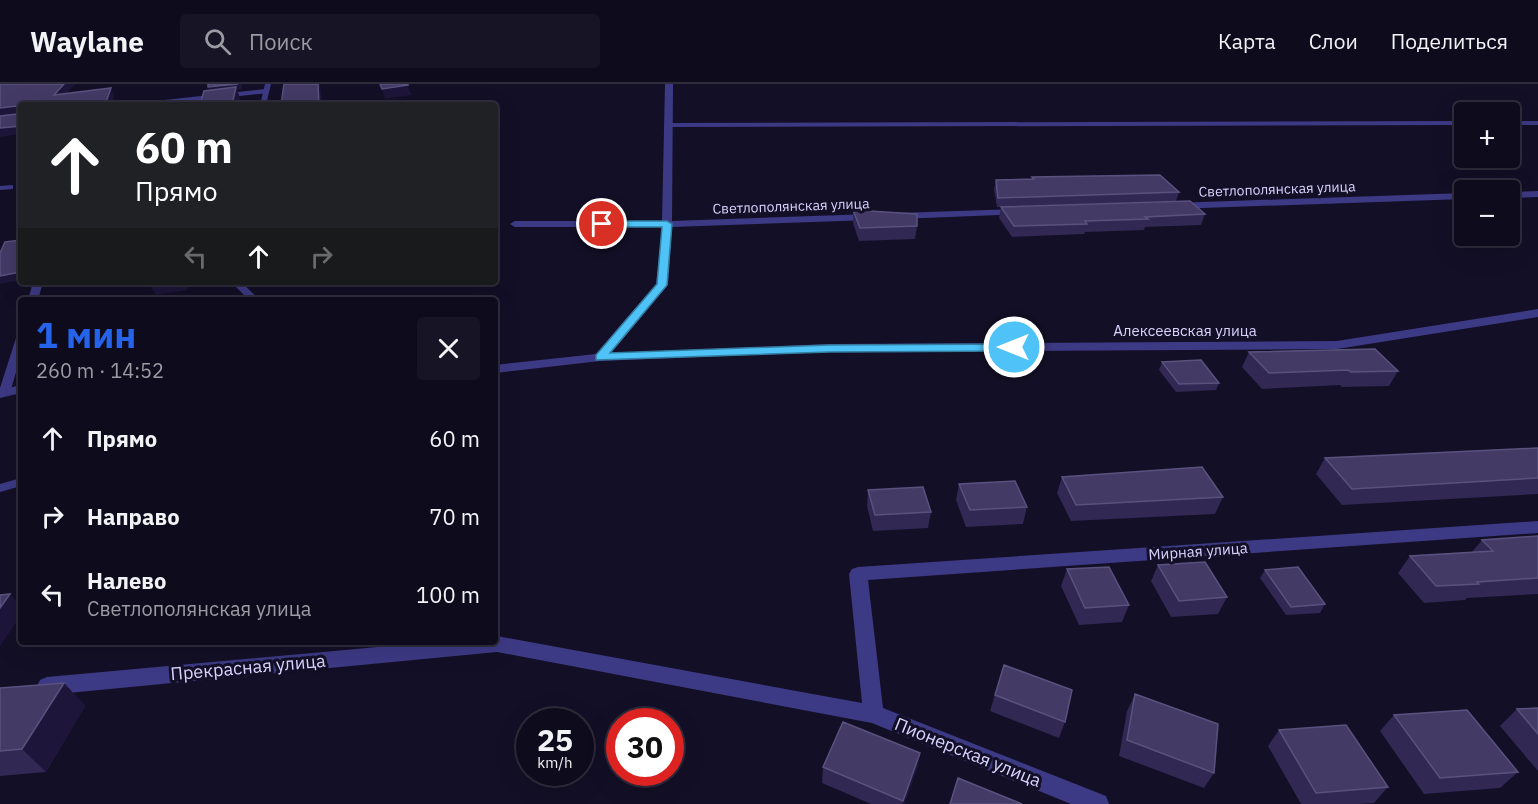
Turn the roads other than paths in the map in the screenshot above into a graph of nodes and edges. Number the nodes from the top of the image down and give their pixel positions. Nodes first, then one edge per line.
1 (669, 84) edge
2 (266, 88) edge
3 (160, 102) edge
4 (1454, 123) edge
5 (1520, 123) edge
6 (1538, 123) edge
7 (668, 125) junction
8 (10, 187) dead end
9 (0, 188) edge
10 (1538, 194) edge
11 (1520, 195) edge
12 (1454, 196) edge
13 (1167, 207) edge
14 (1036, 211) edge
15 (514, 224) dead end
16 (667, 224) junction
17 (239, 285) edge
18 (252, 297) edge
19 (1538, 313) edge
20 (18, 347) edge
21 (600, 357) junction
22 (498, 369) edge
23 (18, 390) edge
24 (2, 393) edge
25 (18, 483) edge
26 (0, 488) edge
27 (1538, 527) edge
28 (498, 644) edge
29 (486, 645) edge
30 (24, 688) edge
31 (873, 714) junction
32 (1098, 804) edge

1 - 7 street
2 - 3 street
4 - 7 lane
5 - 6 lane
7 - 16 street
8 - 9 lane
10 - 11 street
12 - 13 street, Светлополянская улица
14 - 16 street, Светлополянская улица
15 - 16 street, Светлополянская улица
16 - 21 street
17 - 18 lane
19 - 21 street, Алексеевская улица
20 - 24 lane
21 - 22 street, Алексеевская улица
23 - 24 street
25 - 26 lane
27 - 31 street, Мирная улица
28 - 31 street, Прекрасная улица
29 - 30 street, Прекрасная улица
31 - 32 street, Пионерская улица

